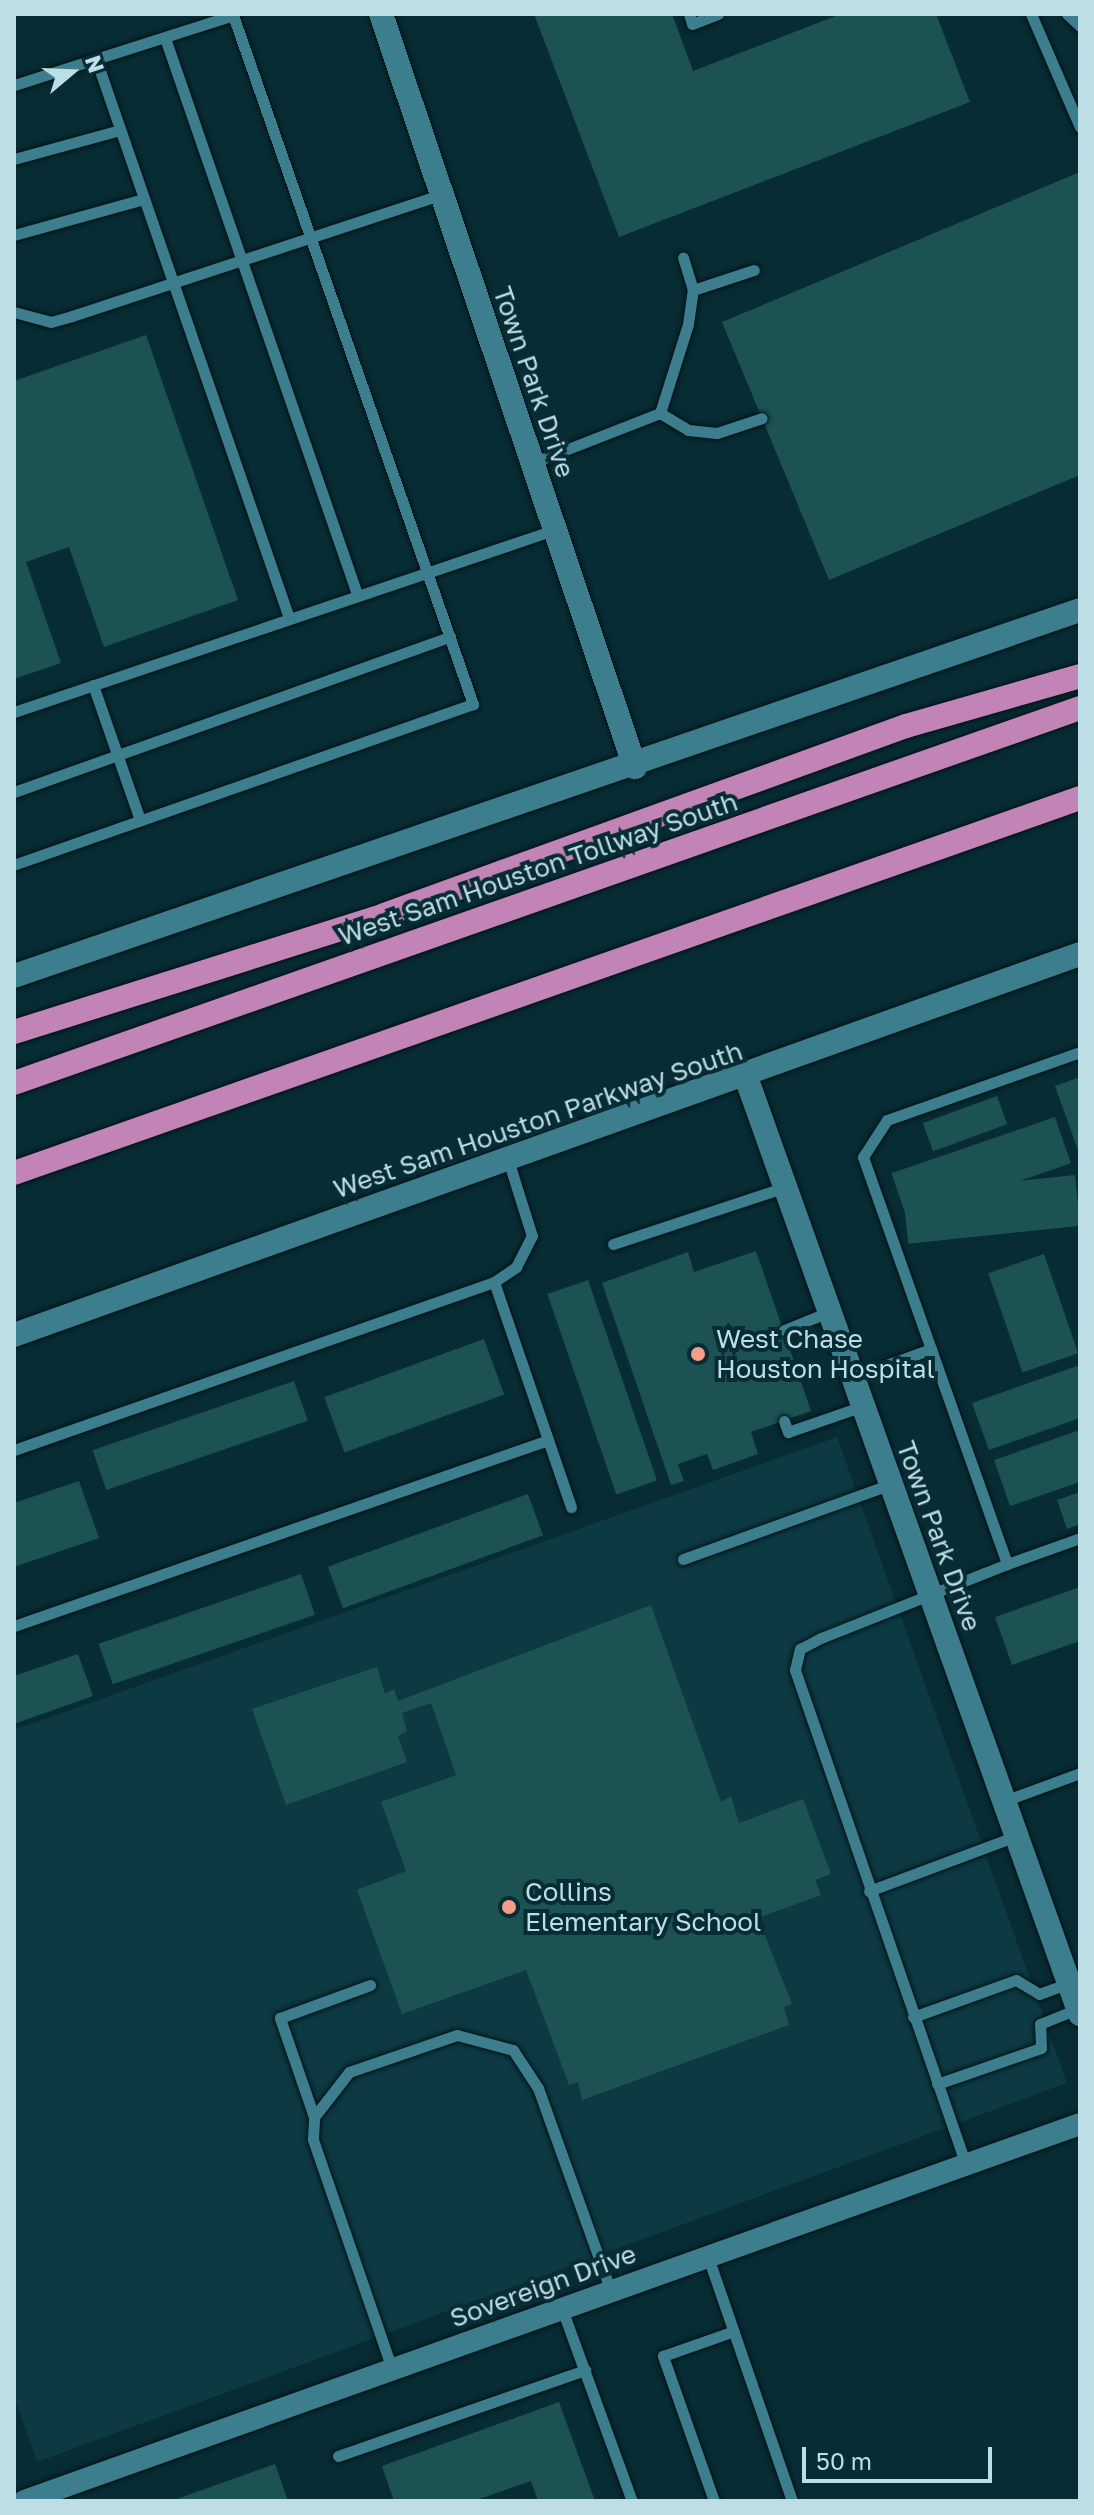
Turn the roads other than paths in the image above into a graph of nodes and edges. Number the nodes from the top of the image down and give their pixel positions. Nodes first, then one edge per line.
1 (381, 14) edge
2 (689, 14) edge
3 (718, 14) edge
4 (1031, 14) edge
5 (1067, 14) edge
6 (1080, 26) edge
7 (165, 38) junction
8 (97, 62) junction
9 (14, 85) edge
10 (1080, 127) edge
11 (120, 130) junction
12 (14, 159) edge
13 (441, 195) junction
14 (144, 199) junction
15 (14, 235) edge
16 (311, 240) junction
17 (683, 258) dead end
18 (242, 259) junction
19 (754, 270) dead end
20 (173, 283) junction
21 (693, 290) junction
22 (14, 312) edge
23 (660, 413) junction
24 (762, 418) dead end
25 (532, 463) junction
26 (554, 530) junction
27 (427, 572) junction
28 (357, 594) junction
29 (1080, 610) edge
30 (289, 618) junction
31 (450, 637) junction
32 (1080, 676) edge
33 (93, 685) junction
34 (1080, 708) edge
35 (14, 712) edge
36 (117, 755) junction
37 (635, 767) junction
38 (14, 792) edge
39 (1080, 798) edge
40 (140, 820) junction
41 (14, 865) edge
42 (1080, 954) edge
43 (14, 976) edge
44 (14, 1032) edge
45 (1080, 1052) edge
46 (746, 1077) junction
47 (14, 1083) edge
48 (508, 1160) junction
49 (14, 1173) edge
50 (785, 1187) junction
51 (613, 1244) dead end
52 (494, 1282) junction
53 (829, 1312) junction
54 (784, 1330) dead end
55 (14, 1335) edge
56 (931, 1349) junction
57 (853, 1377) junction
58 (863, 1406) junction
59 (784, 1421) dead end
60 (548, 1440) junction
61 (14, 1450) edge
62 (891, 1484) junction
63 (571, 1507) dead end
64 (1080, 1538) edge
65 (683, 1559) dead end
66 (1007, 1564) junction
67 (929, 1592) junction
68 (14, 1626) edge
69 (1080, 1773) edge
70 (1004, 1801) junction
71 (1016, 1836) junction
72 (869, 1891) junction
73 (1069, 1983) junction
74 (370, 1985) dead end
75 (1079, 2011) edge
76 (913, 2017) junction
77 (937, 2084) junction
78 (314, 2117) junction
79 (1080, 2124) edge
80 (966, 2165) junction
81 (708, 2257) junction
82 (611, 2292) junction
83 (562, 2309) junction
84 (734, 2331) junction
85 (392, 2369) junction
86 (585, 2370) junction
87 (338, 2456) dead end
88 (24, 2501) edge
89 (632, 2501) edge
90 (714, 2501) edge
91 (792, 2501) edge

1 - 13 main road, Town Park Drive
2 - 3 lane
4 - 10 lane
5 - 6 lane
7 - 8 lane
7 - 16 lane
7 - 18 lane
8 - 9 lane
8 - 11 lane
11 - 12 lane
11 - 14 lane
13 - 16 lane
13 - 25 main road, Town Park Drive
14 - 15 lane
14 - 20 lane
16 - 18 lane
16 - 27 lane
17 - 21 lane
18 - 20 lane
18 - 28 lane
19 - 21 lane
20 - 22 lane
20 - 30 lane
21 - 23 lane
23 - 24 lane
23 - 25 lane
25 - 26 main road, Town Park Drive
26 - 27 lane
26 - 37 main road, Town Park Drive
27 - 28 lane
27 - 31 lane
28 - 30 lane
29 - 37 main road
30 - 33 lane
31 - 36 lane
31 - 40 lane
32 - 44 highway
33 - 35 lane
33 - 36 lane
34 - 47 highway, West Sam Houston Tollway South
36 - 38 lane
36 - 40 lane
37 - 43 main road
39 - 49 highway
40 - 41 lane
42 - 46 main road, West Sam Houston Parkway South
45 - 56 lane
46 - 48 main road, West Sam Houston Parkway South
46 - 50 main road, Town Park Drive
48 - 52 lane
48 - 55 main road, West Sam Houston Parkway South
50 - 51 lane
50 - 53 main road, Town Park Drive
52 - 60 lane
52 - 61 lane
53 - 54 lane
53 - 57 main road, Town Park Drive
56 - 57 lane
56 - 66 lane
57 - 58 main road, Town Park Drive
58 - 59 lane
58 - 62 main road, Town Park Drive
60 - 63 lane
60 - 68 lane
62 - 65 lane
62 - 67 main road, Town Park Drive
64 - 66 lane
66 - 67 lane
67 - 70 main road, Town Park Drive
67 - 72 lane
69 - 70 lane
70 - 71 main road, Town Park Drive
71 - 72 lane
71 - 73 main road, Town Park Drive
72 - 76 lane
73 - 75 main road, Town Park Drive
73 - 76 lane
74 - 78 lane
75 - 77 lane
76 - 77 lane
77 - 80 lane
78 - 82 lane
78 - 85 lane
79 - 80 street, Sovereign Drive
80 - 81 street, Sovereign Drive
81 - 82 street, Sovereign Drive
81 - 84 lane
82 - 83 street, Sovereign Drive
83 - 85 street, Sovereign Drive
83 - 86 lane
84 - 90 lane
84 - 91 lane
85 - 88 street, Sovereign Drive
86 - 87 lane
86 - 89 lane

